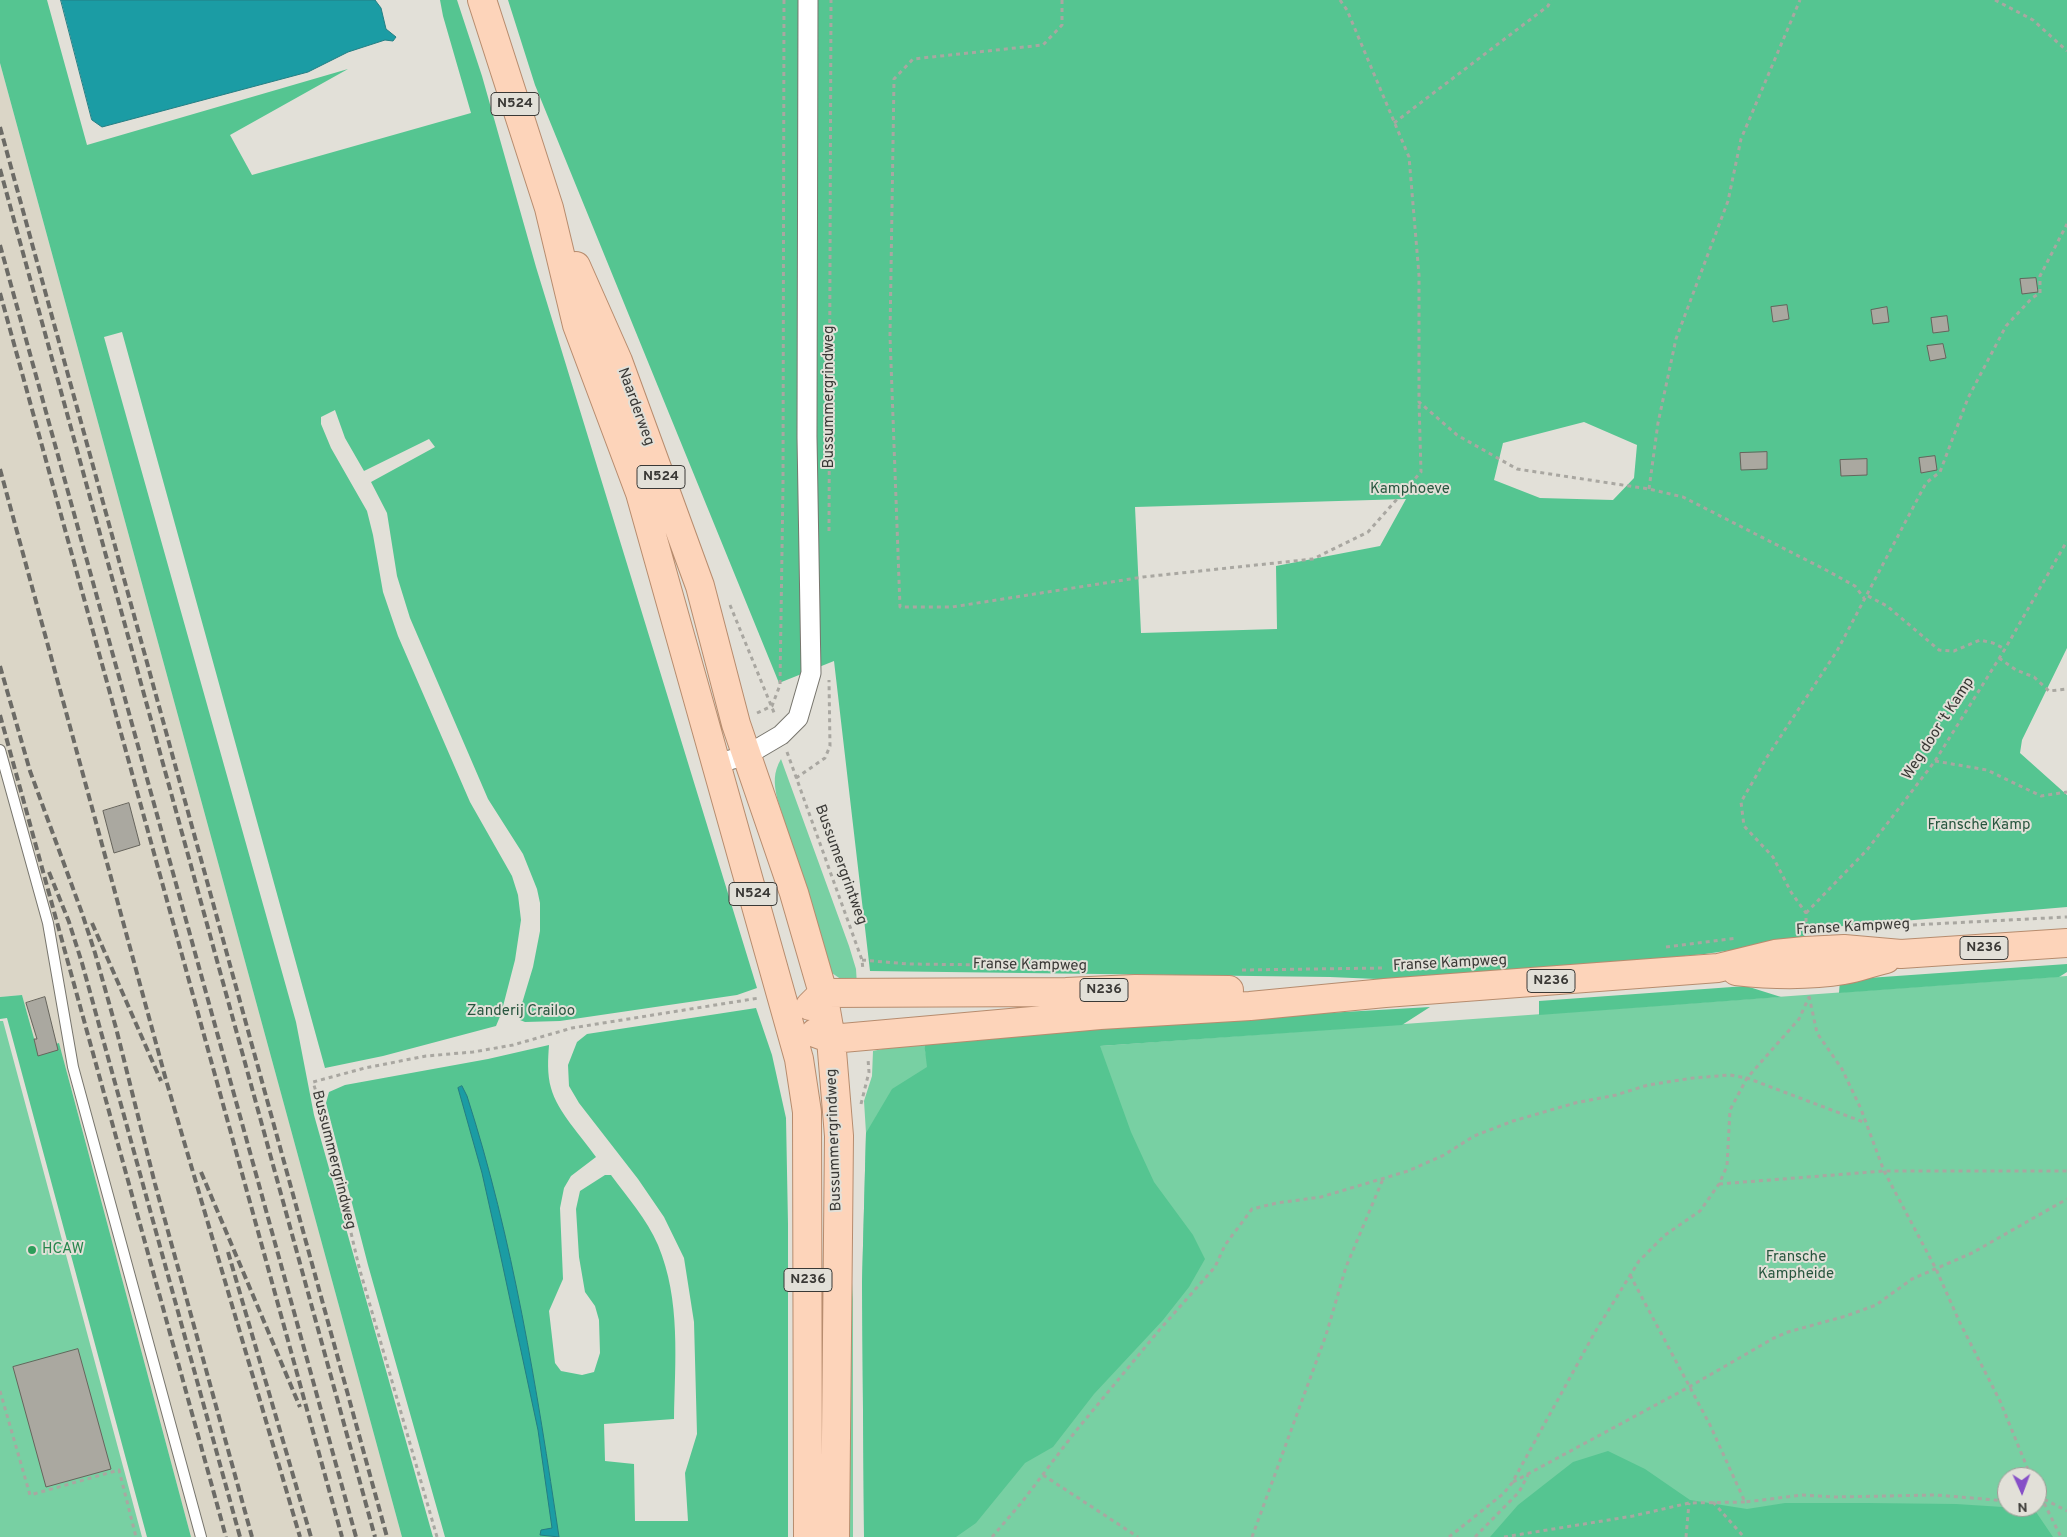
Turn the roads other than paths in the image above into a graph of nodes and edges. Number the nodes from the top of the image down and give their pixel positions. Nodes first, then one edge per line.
1 (482, 0) edge
2 (808, 0) edge
3 (550, 208) junction
4 (0, 750) edge
5 (747, 756) junction
6 (716, 764) junction
7 (2067, 943) edge
8 (1387, 980) junction
9 (823, 993) junction
10 (790, 1024) junction
11 (831, 1039) junction
12 (201, 1537) edge
13 (808, 1537) edge
14 (835, 1537) edge

1 - 3 main road, Naarderweg / N524
2 - 5 street, Bussummergrindweg
3 - 5 main road, Naarderweg / N524
3 - 6 main road, Naarderweg / N524
4 - 12 lane
5 - 6 street, Bussummergrindweg
5 - 9 main road, Bussummergrindweg / N524
6 - 10 main road, Bussummergrindweg / N524
7 - 8 main road, Franse Kampweg / N236
8 - 9 main road, Franse Kampweg / N236
8 - 11 main road, Franse Kampweg / N236
9 - 10 main road
9 - 11 main road, Bussummergrindweg / N236
10 - 11 main road, Franse Kampweg / N236
10 - 13 main road, Bussummergrindweg / N236
11 - 14 main road, Bussummergrindweg / N236

